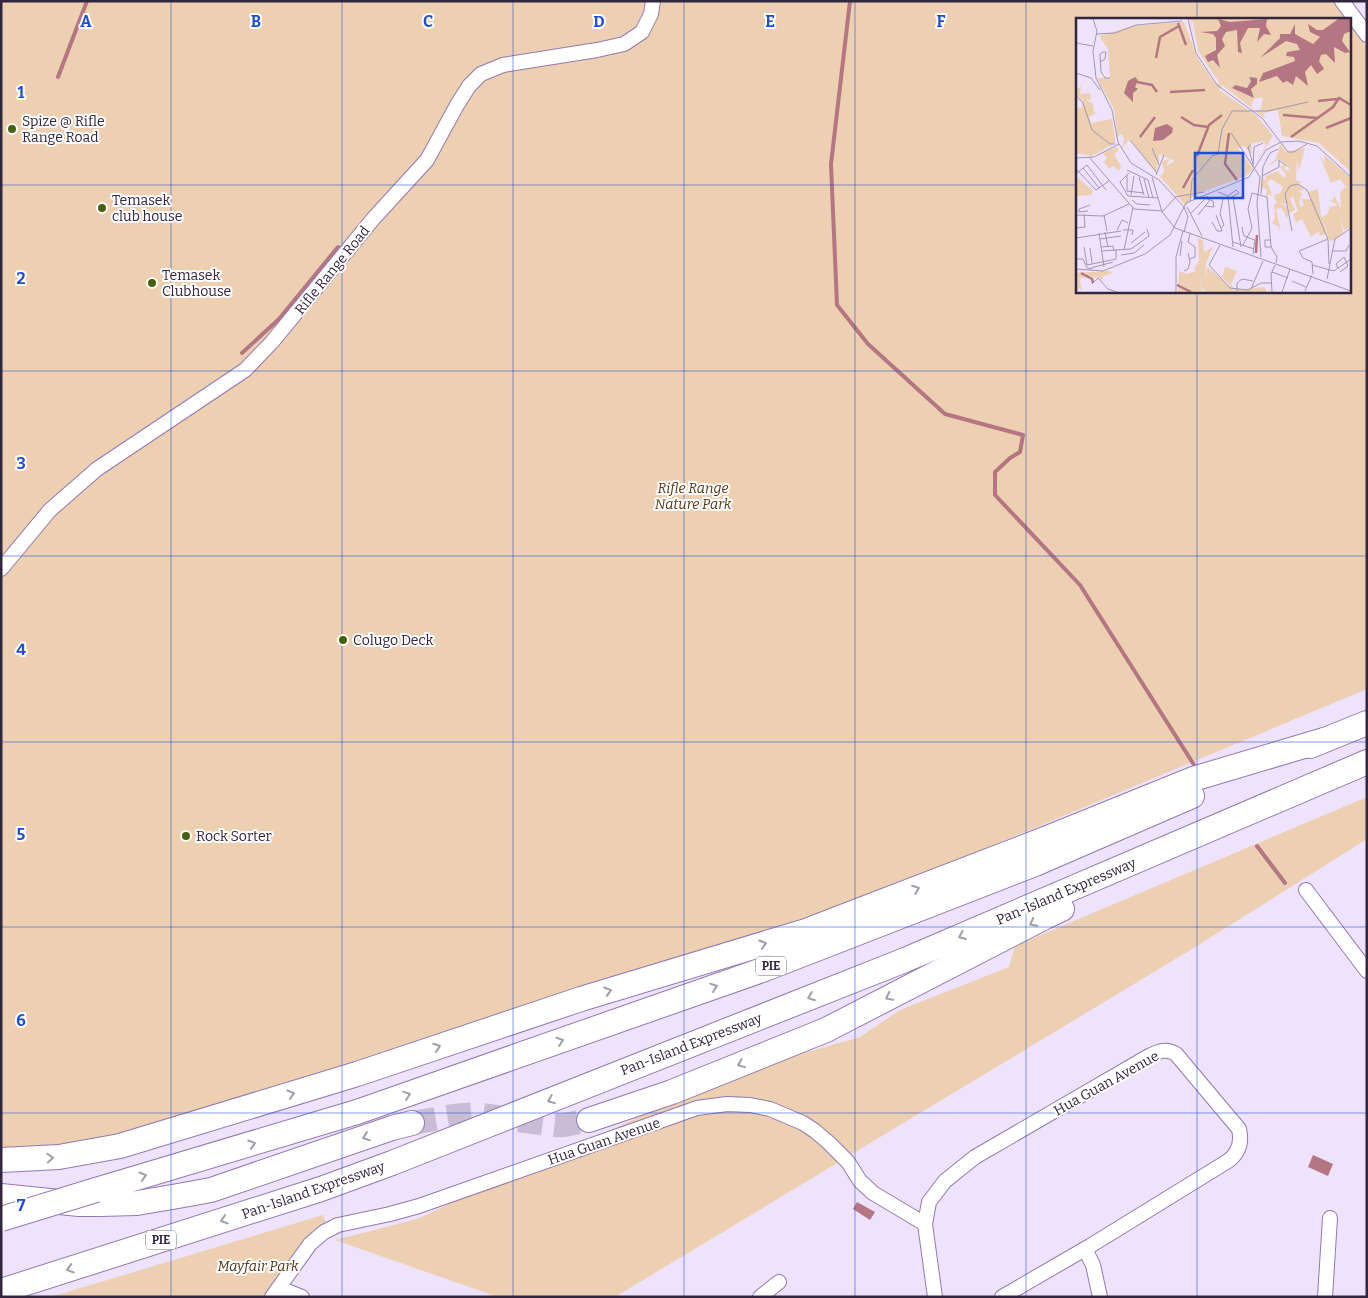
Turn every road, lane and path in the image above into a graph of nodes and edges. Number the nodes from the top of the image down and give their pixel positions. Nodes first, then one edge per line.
1 (653, 1) edge
2 (1342, 1) edge
3 (1367, 35) edge
4 (1, 569) edge
5 (1367, 723) edge
6 (1324, 740) junction
7 (1367, 762) edge
8 (1345, 773) junction
9 (1306, 890) dead end
10 (1367, 971) edge
11 (589, 1120) tunnel mouth
12 (412, 1123) tunnel mouth
13 (1, 1160) edge
14 (1, 1196) edge
15 (1330, 1218) dead end
16 (1, 1219) edge
17 (925, 1224) junction
18 (1085, 1248) junction
19 (779, 1282) dead end
20 (1, 1291) edge
21 (275, 1293) edge
22 (302, 1297) edge
23 (760, 1297) edge
24 (935, 1297) edge
25 (1002, 1297) edge
26 (1100, 1297) edge
27 (1325, 1297) edge

1 - 4 street, Rifle Range Road
2 - 3 street
5 - 6 highway, PIE
13 -> 6 highway
16 -> 6 highway, PIE, bridge
7 - 8 highway, Pan-Island Expressway / PIE
8 -> 11 highway
8 -> 20 highway, Pan-Island Expressway / PIE
9 - 10 street
12 -> 14 highway
15 - 27 street
17 - 18 street, Hua Guan Avenue
17 - 21 street, Hua Guan Avenue
17 - 24 street, Hua Guan Avenue
18 - 25 street, Hua Guan Avenue
18 - 26 street
19 - 23 street
21 - 22 street

